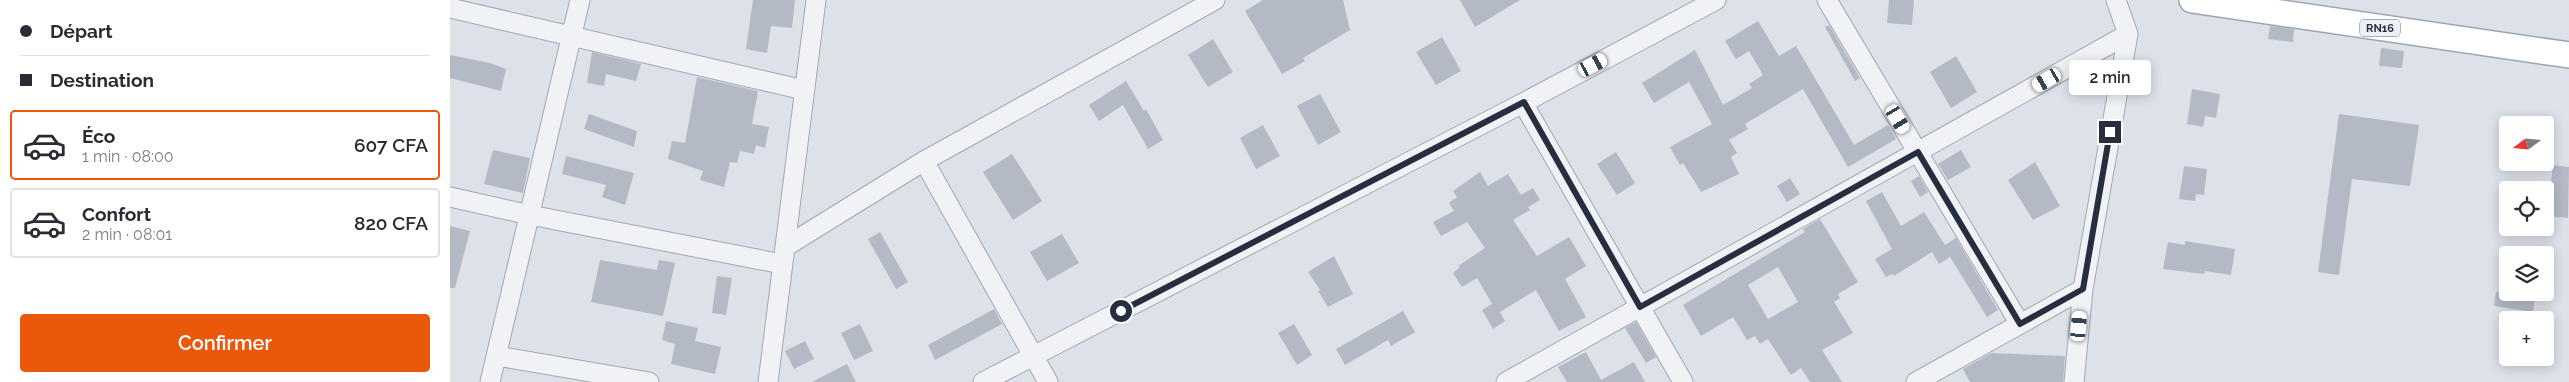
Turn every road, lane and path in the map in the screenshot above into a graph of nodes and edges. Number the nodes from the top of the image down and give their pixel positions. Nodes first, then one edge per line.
1 (580, 0) edge
2 (816, 0) edge
3 (1215, 0) edge
4 (1716, 0) edge
5 (1827, 0) edge
6 (2116, 0) edge
7 (2192, 0) edge
8 (450, 8) edge
9 (2128, 34) junction
10 (571, 36) junction
11 (2569, 55) edge
12 (804, 90) junction
13 (1524, 102) junction
14 (1918, 152) junction
15 (924, 161) junction
16 (450, 197) edge
17 (530, 215) junction
18 (783, 255) junction
19 (2083, 289) junction
20 (1640, 307) junction
21 (2020, 324) junction
22 (497, 356) junction
23 (1033, 356) junction
24 (490, 382) edge
25 (649, 382) edge
26 (768, 382) edge
27 (983, 382) edge
28 (1048, 382) edge
29 (1506, 382) edge
30 (1683, 382) edge
31 (1916, 382) edge
32 (2074, 382) edge

1 - 10 street
2 - 12 street
3 - 15 street
4 - 13 street
5 - 14 street
6 - 9 street
7 - 11 main road, RN16
8 - 10 street
9 - 14 street
9 - 19 street
10 - 12 street
10 - 17 street
12 - 18 street
13 - 20 street
13 - 23 street
14 - 20 street
14 - 21 street
15 - 18 street
15 - 23 street
16 - 17 street
17 - 18 street
17 - 22 street
18 - 26 street
19 - 21 street
19 - 32 street
20 - 29 street
20 - 30 street
21 - 31 street
22 - 24 street
22 - 25 street
23 - 27 street
23 - 28 street

